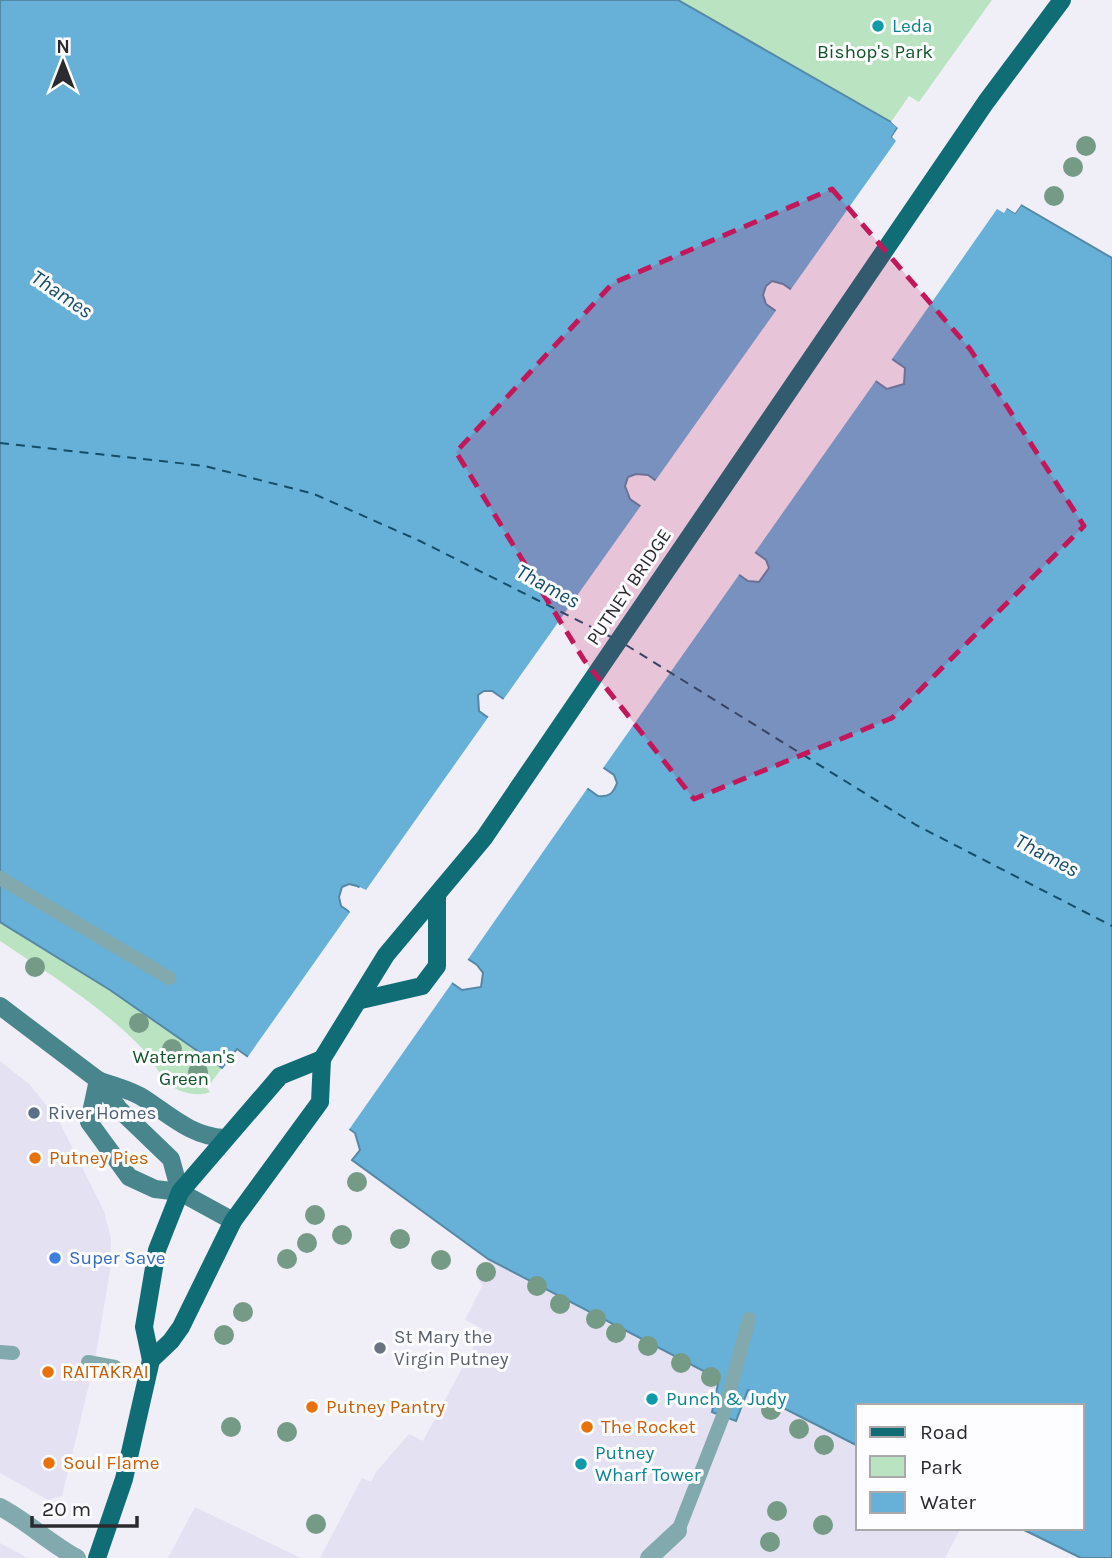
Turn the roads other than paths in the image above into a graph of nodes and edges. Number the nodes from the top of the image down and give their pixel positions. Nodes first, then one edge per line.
1 (1062, 0) edge
2 (0, 878) edge
3 (437, 898) junction
4 (169, 978) dead end
5 (361, 1000) junction
6 (0, 1006) edge
7 (322, 1059) junction
8 (99, 1080) junction
9 (224, 1138) junction
10 (180, 1192) junction
11 (233, 1221) junction
12 (749, 1319) dead end
13 (151, 1360) junction
14 (88, 1362) dead end
15 (115, 1367) dead end
16 (0, 1507) edge
17 (678, 1531) joint
18 (76, 1558) edge
19 (97, 1558) edge
20 (649, 1558) edge

1 - 3 main road, PUTNEY BRIDGE
2 - 4 lane
3 - 5 main road, PUTNEY BRIDGE
3 - 5 main road
5 - 7 main road, PUTNEY BRIDGE
6 - 8 main road
7 - 9 main road
7 - 11 main road
8 - 9 main road
8 - 10 main road
8 - 10 main road
9 - 10 main road
10 - 11 main road
10 - 13 main road
11 - 13 main road
12 - 17 lane
13 - 19 main road
14 - 15 lane
16 - 18 street
17 - 20 street

